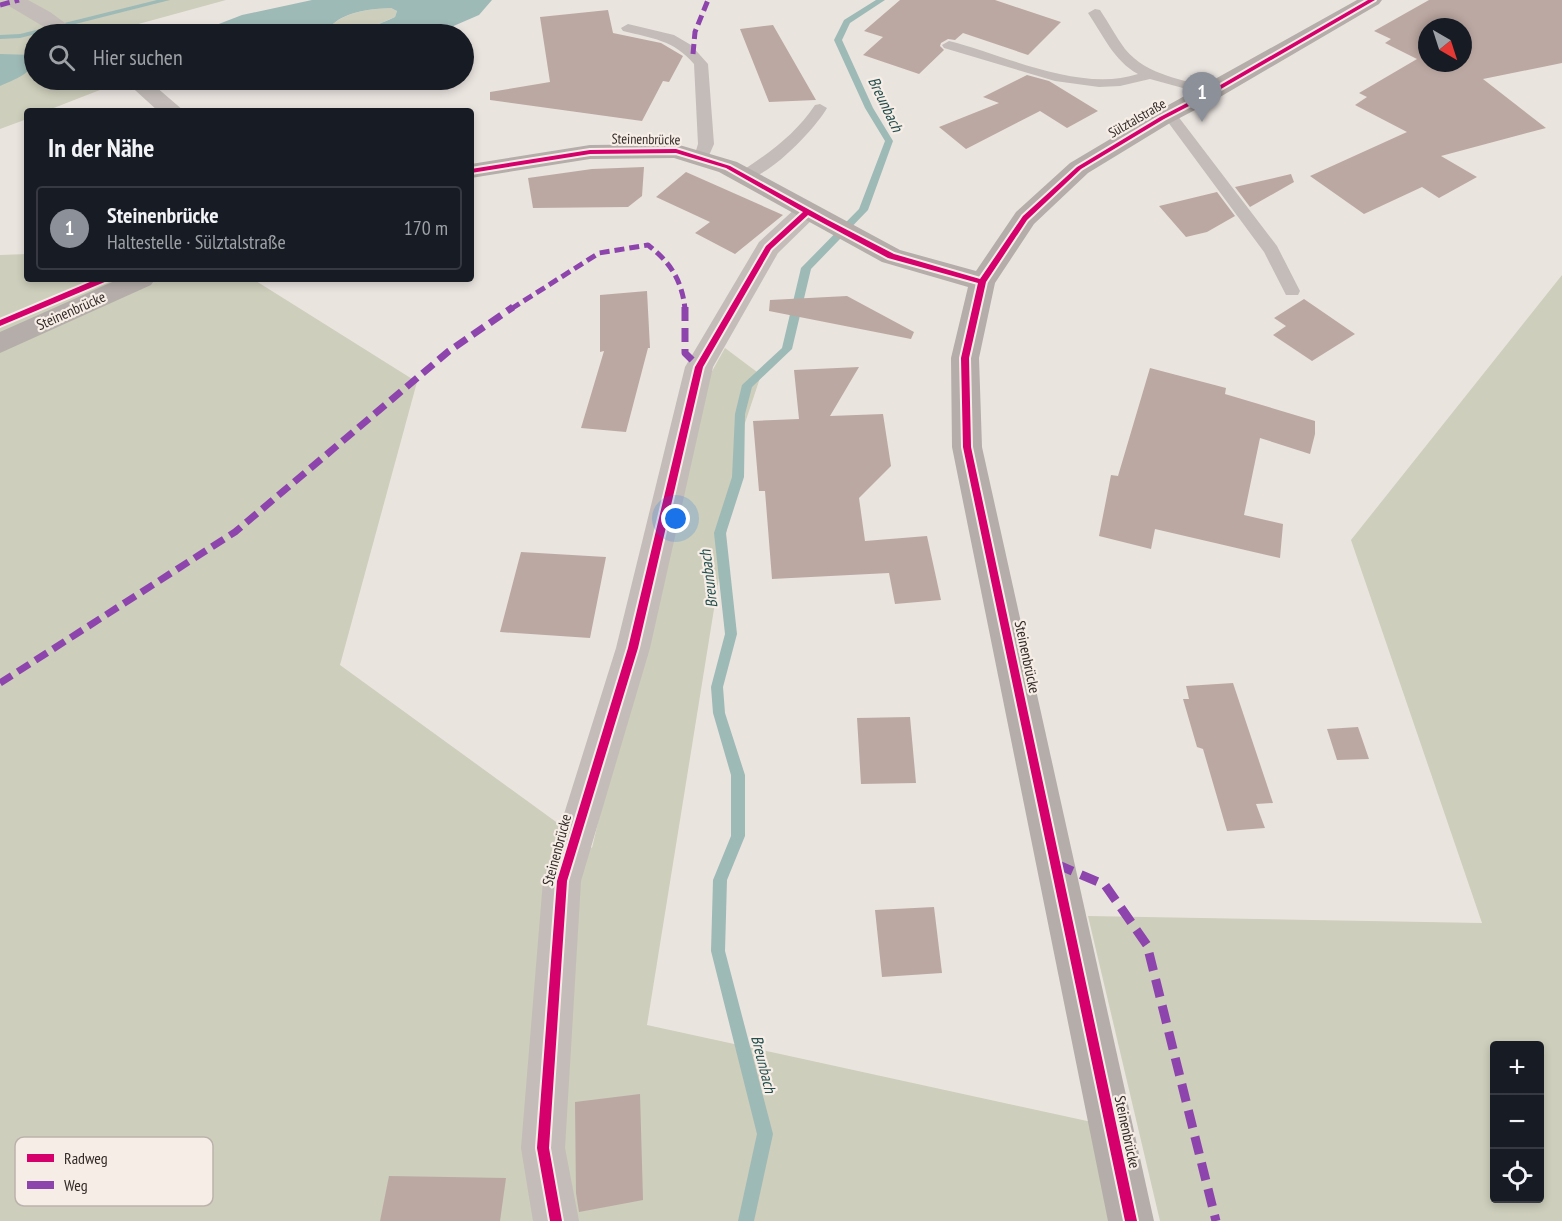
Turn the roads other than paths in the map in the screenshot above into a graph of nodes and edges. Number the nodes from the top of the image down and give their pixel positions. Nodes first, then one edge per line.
1 (1372, 0) edge
2 (16, 2) dead end
3 (1095, 13) dead end
4 (54, 24) edge
5 (628, 28) dead end
6 (949, 45) dead end
7 (1151, 74) junction
8 (147, 90) edge
9 (1212, 92) junction
10 (168, 108) edge
11 (820, 108) dead end
12 (1169, 114) junction
13 (702, 157) junction
14 (474, 171) edge
15 (744, 176) junction
16 (817, 217) junction
17 (135, 282) edge
18 (982, 282) junction
19 (1292, 291) dead end
20 (0, 343) edge
21 (556, 1221) edge
22 (1131, 1221) edge

1 - 9 main road, Sülztalstraße
2 - 4 street
3 - 7 lane
5 - 13 lane
6 - 7 lane
7 - 9 lane
8 - 10 street
9 - 12 main road, Sülztalstraße
11 - 15 lane
12 - 18 main road, Sülztalstraße
12 - 19 lane
13 - 14 main road, Steinenbrücke
13 - 15 main road, Steinenbrücke
15 - 16 main road, Steinenbrücke
16 - 18 main road, Steinenbrücke
16 - 21 street, Steinenbrücke
17 - 20 main road, Steinenbrücke
18 - 22 main road, Steinenbrücke

